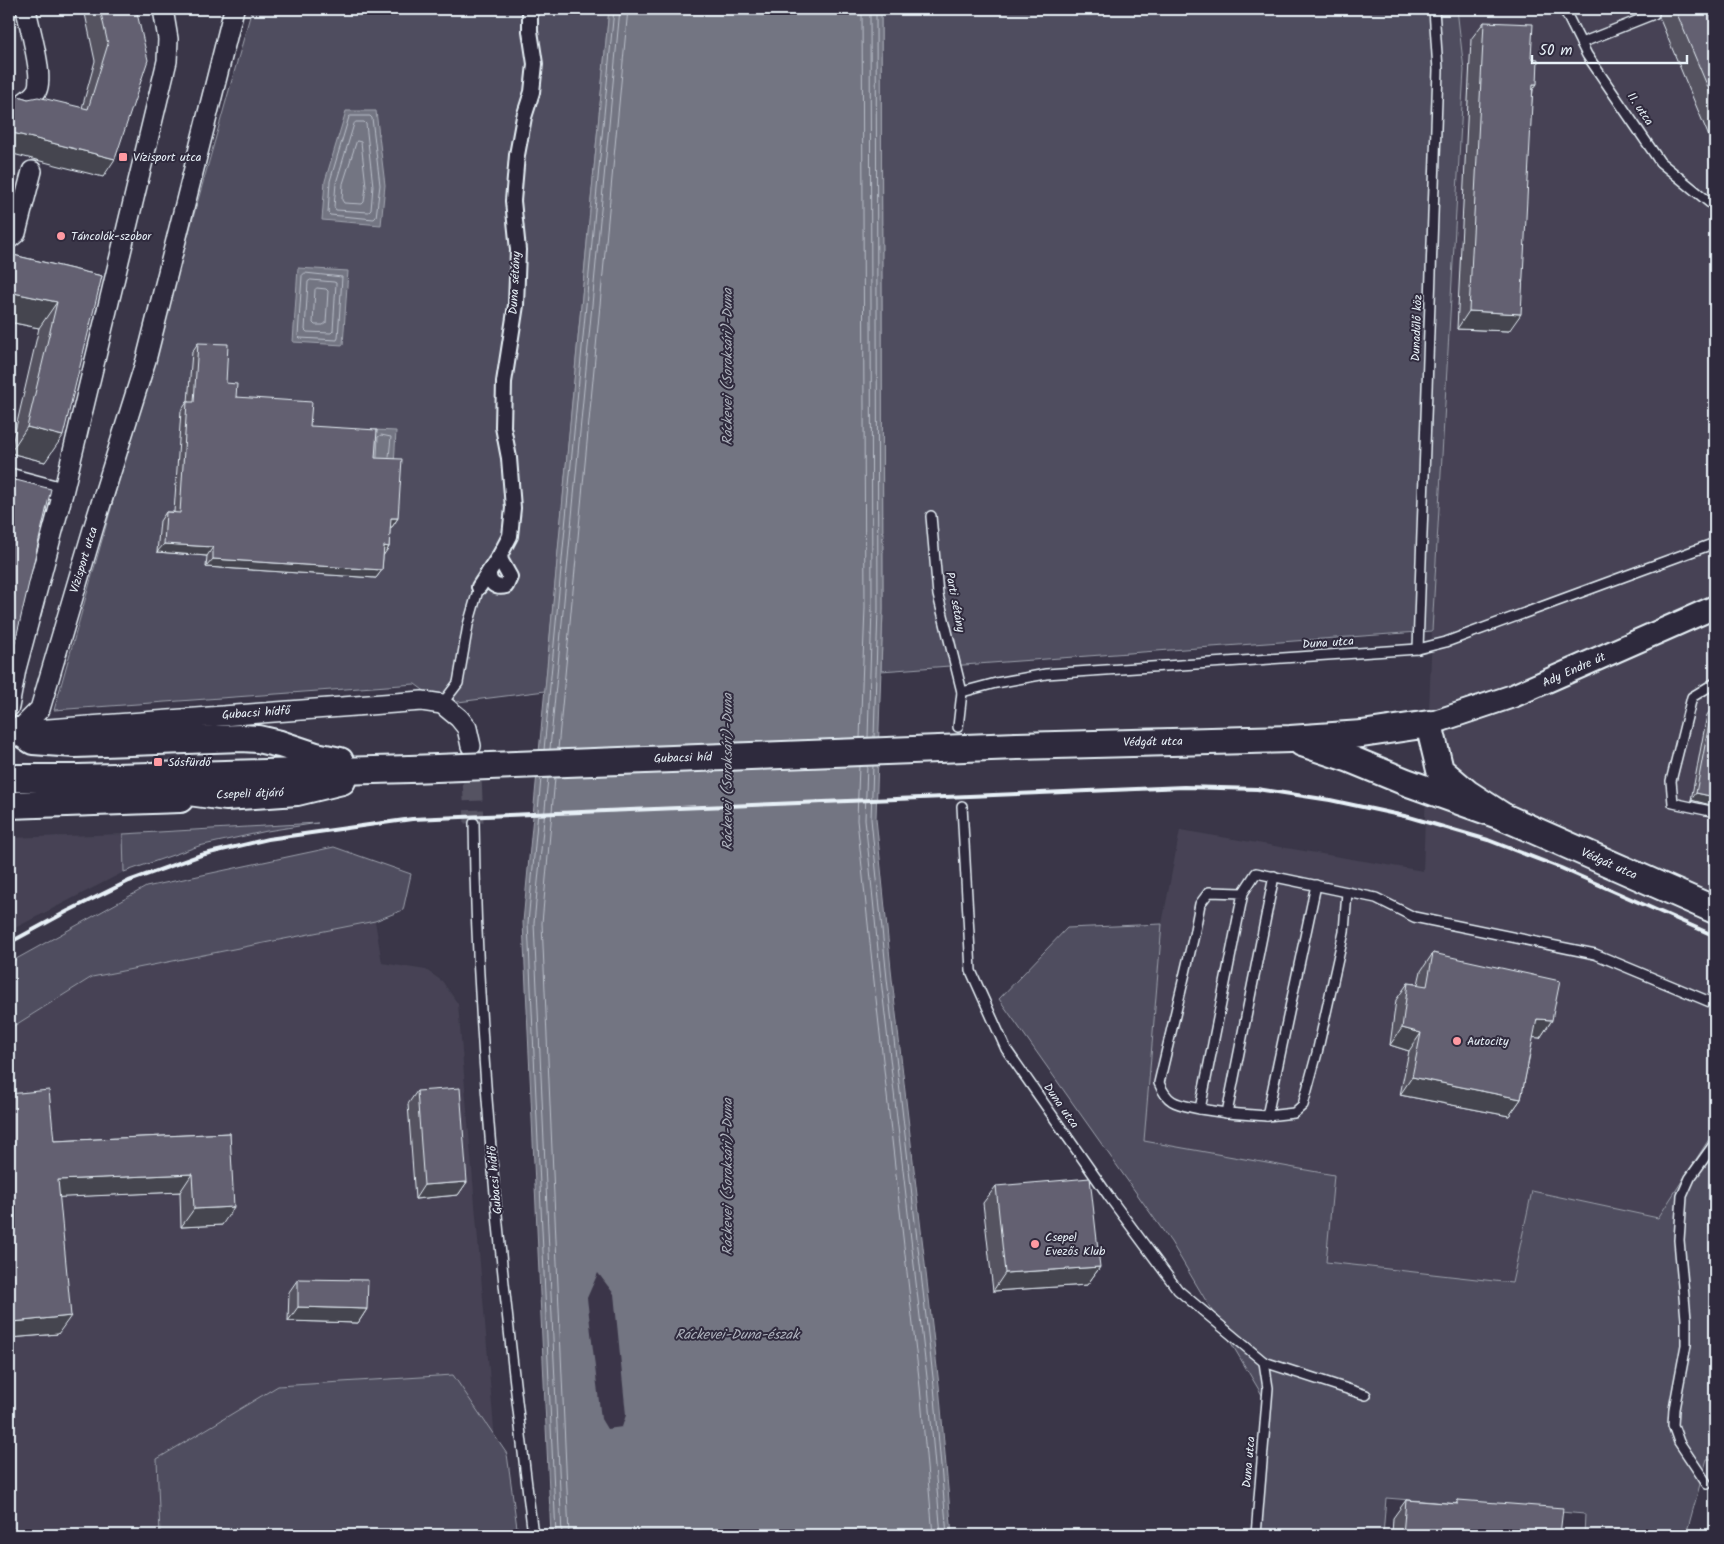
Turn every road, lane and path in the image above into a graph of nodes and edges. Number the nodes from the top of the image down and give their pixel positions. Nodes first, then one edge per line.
1 (26, 9) edge
2 (163, 9) edge
3 (234, 9) edge
4 (530, 9) edge
5 (1434, 9) edge
6 (1564, 9) edge
7 (1654, 14) dead end
8 (1581, 43) junction
9 (9, 103) edge
10 (32, 171) dead end
11 (1715, 207) edge
12 (9, 239) edge
13 (9, 478) edge
14 (63, 493) junction
15 (931, 516) dead end
16 (1715, 543) edge
17 (500, 555) junction
18 (489, 572) junction
19 (479, 587) joint
20 (1715, 607) edge
21 (1418, 649) junction
22 (16, 669) junction
23 (48, 677) junction
24 (1715, 684) edge
25 (962, 692) junction
26 (442, 704) junction
27 (11, 721) edge
28 (1429, 724) junction
29 (958, 727) dead end
30 (1290, 739) junction
31 (471, 746) tunnel mouth
32 (1017, 746) joint
33 (400, 769) junction
34 (9, 778) edge
35 (78, 778) junction
36 (226, 797) junction
37 (9, 805) edge
38 (962, 806) dead end
39 (1715, 812) edge
40 (1504, 817) junction
41 (474, 823) tunnel mouth
42 (1274, 876) junction
43 (1316, 885) junction
44 (1347, 892) junction
45 (1243, 893) junction
46 (1715, 910) edge
47 (1715, 1004) edge
48 (1200, 1108) junction
49 (1227, 1113) junction
50 (1267, 1116) junction
51 (1715, 1143) edge
52 (1264, 1362) junction
53 (1366, 1395) dead end
54 (1707, 1484) dead end
55 (533, 1535) edge
56 (1256, 1535) edge

1 - 9 street
2 - 14 street
3 - 23 street, Vízisport utca
4 - 17 street, Duna sétány
5 - 21 lane, Dunadűlő köz
6 - 8 lane, II. utca
7 - 8 lane
8 - 11 lane, II. utca
10 - 12 street
13 - 14 street
14 - 22 street
15 - 25 lane, Parti sétány
16 - 21 lane, Duna utca
17 - 18 street, Duna sétány
17 - 18 street
18 - 19 street, Duna sétány
19 - 26 lane
20 - 28 street, Ady Endre út
21 - 25 lane, Duna utca
22 - 23 street
22 - 27 street
23 - 27 street, Vízisport utca
24 - 39 lane
25 - 29 lane
26 - 27 street, Gubacsi hídfő
26 - 31 street
27 - 33 main road
28 - 30 main road, Védgát utca
28 - 40 main road, Védgát utca
30 - 32 main road, Védgát utca
30 - 40 main road, Védgát utca
32 - 33 main road, Gubacsi híd, bridge
33 - 35 main road, Csepeli átjáró
33 - 36 main road, Csepeli átjáró
34 - 35 main road, Csepeli átjáró
35 - 36 main road, Csepeli átjáró
36 - 37 main road
38 - 52 lane, Duna utca
40 - 46 main road, Védgát utca
41 - 55 lane, Gubacsi hídfő
42 - 43 lane
42 - 45 lane
42 - 49 lane
43 - 44 lane
43 - 50 lane
44 - 47 lane
44 - 50 lane
45 - 48 lane
45 - 48 lane
48 - 49 lane
49 - 50 lane
51 - 54 lane
52 - 53 lane, Duna utca
52 - 56 lane, Duna utca

